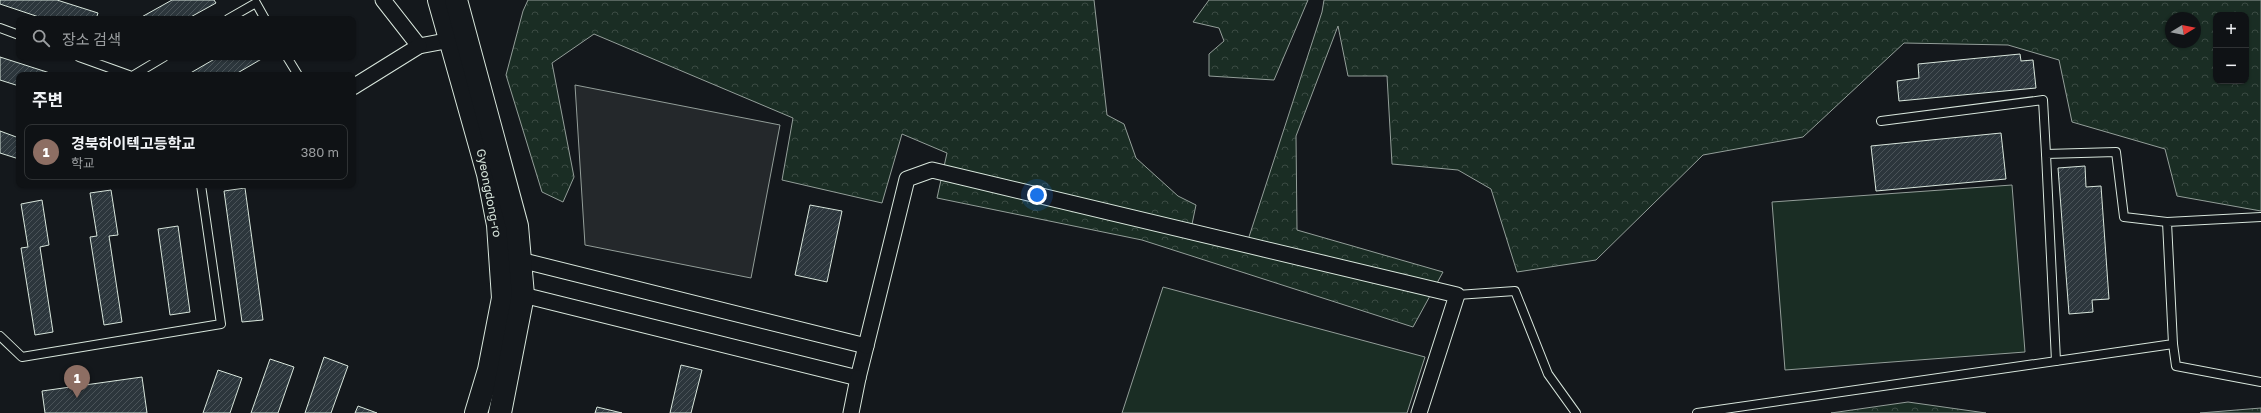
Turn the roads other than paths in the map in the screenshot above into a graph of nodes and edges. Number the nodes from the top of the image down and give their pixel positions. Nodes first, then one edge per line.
1 (384, 0) edge
2 (439, 0) edge
3 (456, 0) edge
4 (233, 16) edge
5 (263, 16) edge
6 (0, 28) edge
7 (16, 34) edge
8 (451, 40) junction
9 (420, 46) junction
10 (87, 60) edge
11 (159, 60) edge
12 (290, 60) edge
13 (121, 72) edge
14 (139, 72) edge
15 (296, 72) edge
16 (356, 85) edge
17 (1881, 121) dead end
18 (2046, 154) junction
19 (201, 188) edge
20 (2261, 217) edge
21 (2167, 222) junction
22 (520, 260) junction
23 (523, 294) junction
24 (1457, 295) junction
25 (0, 336) edge
26 (2173, 344) junction
27 (866, 346) junction
28 (2056, 361) junction
29 (858, 378) junction
30 (2261, 382) edge
31 (476, 413) edge
32 (500, 413) edge
33 (851, 413) edge
34 (1419, 413) edge
35 (1576, 413) edge
36 (1697, 413) edge

1 - 9 street
2 - 8 street, Gyeongdong-ro
3 - 22 street, Gyeongdong-ro
4 - 5 lane
6 - 7 lane
8 - 9 street
8 - 31 street, Gyeongdong-ro
9 - 16 street
10 - 13 lane
11 - 14 lane
12 - 15 lane
17 - 18 lane
18 - 21 lane
18 - 28 lane
19 - 25 lane
20 - 21 lane
21 - 26 lane
22 - 23 street, Gyeongdong-ro
22 - 27 street
23 - 29 street
23 - 32 street, Gyeongdong-ro
24 - 27 street
24 - 34 street
24 - 35 lane
26 - 28 lane
26 - 30 lane
27 - 29 street
28 - 36 lane
29 - 33 street

